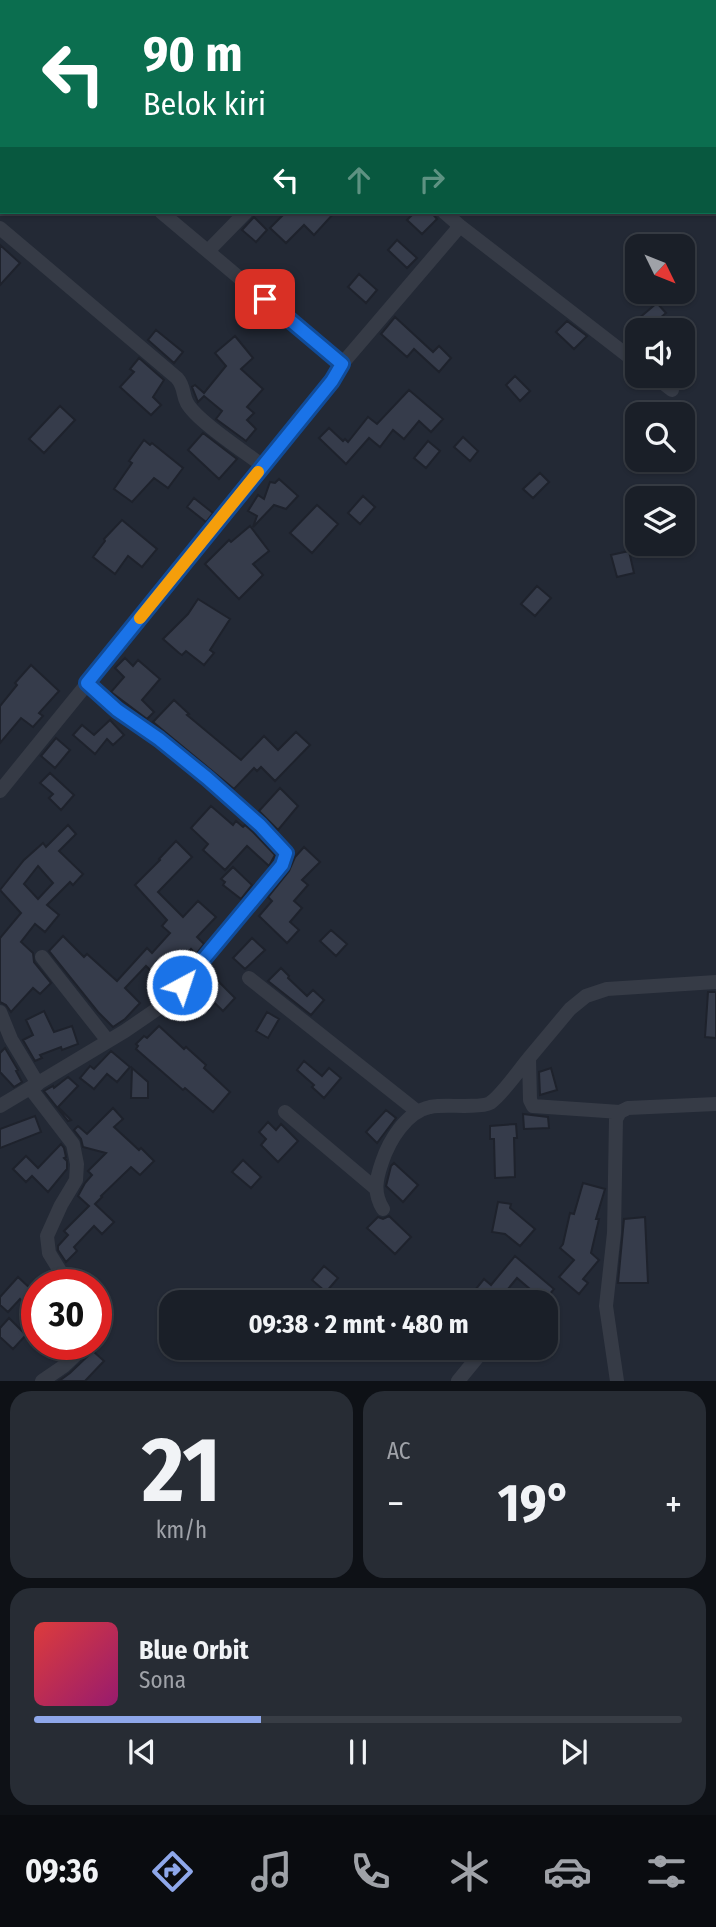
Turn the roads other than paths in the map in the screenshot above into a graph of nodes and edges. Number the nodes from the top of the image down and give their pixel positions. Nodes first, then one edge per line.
1 (163, 214) edge
2 (244, 214) edge
3 (446, 214) edge
4 (460, 226) junction
5 (0, 228) edge
6 (208, 251) junction
7 (625, 354) edge
8 (342, 364) junction
9 (669, 388) edge
10 (672, 390) dead end
11 (262, 466) junction
12 (87, 683) junction
13 (0, 791) edge
14 (42, 957) dead end
15 (249, 978) dead end
16 (716, 982) edge
17 (0, 1012) edge
18 (108, 1041) junction
19 (529, 1058) junction
20 (34, 1086) junction
21 (716, 1104) edge
22 (0, 1106) edge
23 (285, 1112) dead end
24 (418, 1112) junction
25 (620, 1112) junction
26 (376, 1188) junction
27 (383, 1209) dead end
28 (59, 1269) edge
29 (71, 1360) edge
30 (475, 1360) edge
31 (42, 1381) edge
32 (458, 1381) edge
33 (617, 1381) edge

1 - 6 street
2 - 6 street
3 - 4 street
4 - 7 street
4 - 8 street
5 - 11 street
6 - 8 street
8 - 11 street
9 - 10 street
11 - 12 street
12 - 13 street
12 - 18 street
14 - 18 street
15 - 24 street
16 - 19 street
17 - 20 street
18 - 20 street
19 - 24 street
19 - 25 street
20 - 22 street
20 - 28 street
21 - 25 street
23 - 26 street
24 - 26 street
25 - 33 street
26 - 27 street
29 - 31 street
30 - 32 street

